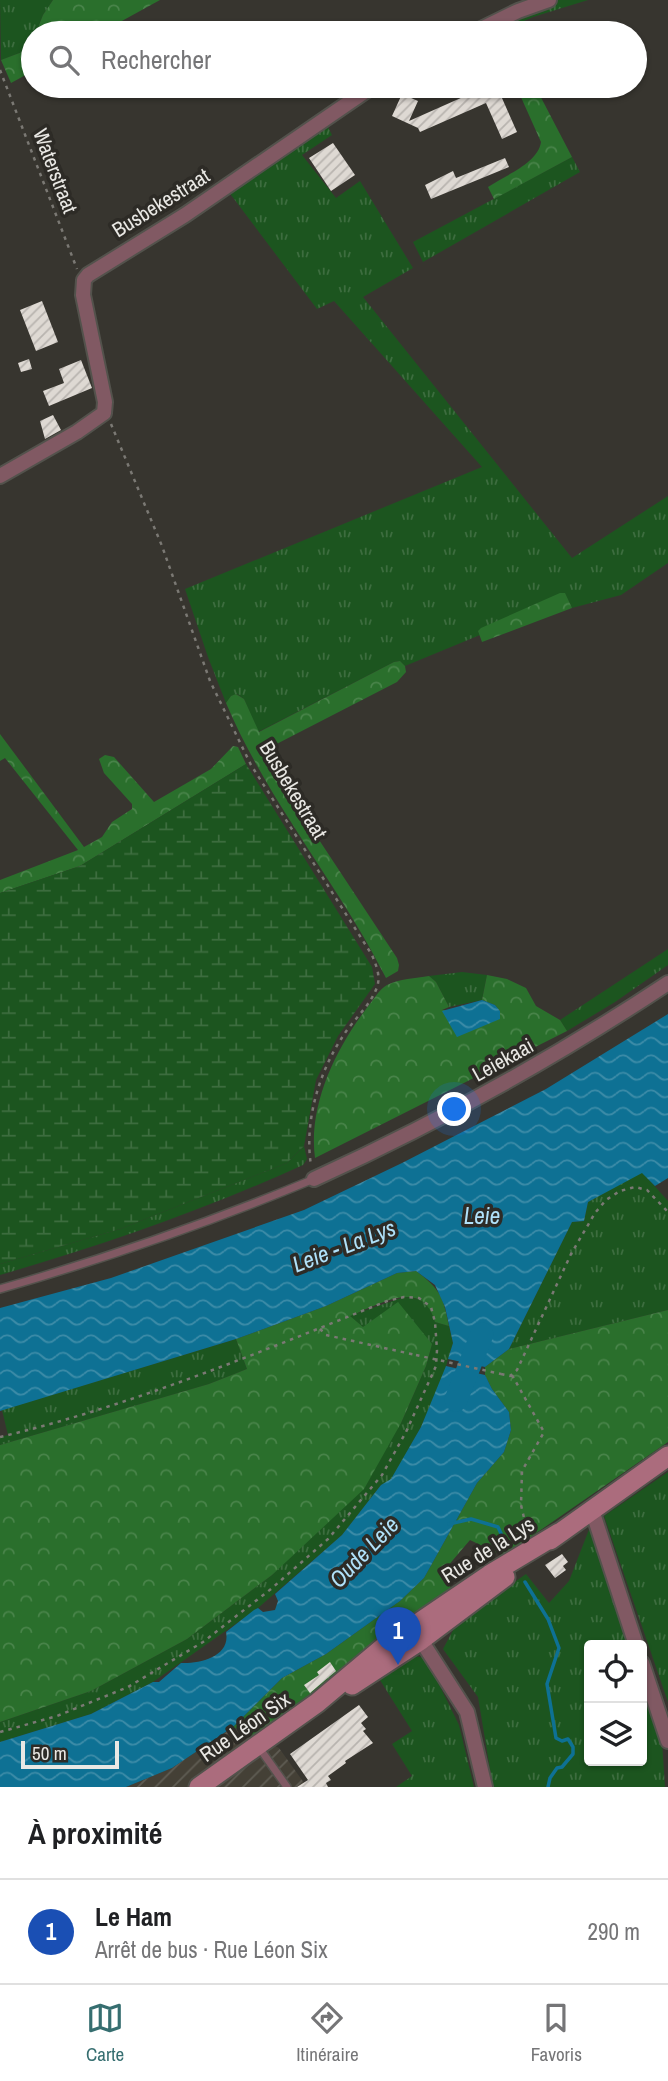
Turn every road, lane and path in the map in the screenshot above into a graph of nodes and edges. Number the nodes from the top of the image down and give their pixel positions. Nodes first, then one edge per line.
1 (549, 0) edge
2 (499, 21) edge
3 (0, 70) edge
4 (356, 98) edge
5 (84, 281) junction
6 (104, 413) junction
7 (0, 476) edge
8 (668, 983) edge
9 (314, 1179) junction
10 (668, 1212) edge
11 (0, 1289) edge
12 (320, 1329) junction
13 (511, 1374) junction
14 (0, 1437) edge
15 (668, 1456) edge
16 (592, 1510) junction
17 (559, 1533) junction
18 (533, 1548) junction
19 (473, 1602) joint
20 (442, 1606) joint
21 (417, 1633) junction
22 (634, 1640) edge
23 (647, 1677) edge
24 (0, 1732) edge
25 (668, 1741) edge
26 (257, 1745) junction
27 (199, 1787) edge
28 (287, 1787) edge
29 (485, 1787) edge

1 - 2 street
3 - 5 path, Waterstraat
4 - 5 street, Busbekestraat
5 - 6 street
6 - 7 street
6 - 9 path, Busbekestraat
8 - 9 street, Leiekaai
9 - 11 lane
10 - 13 path
12 - 13 path, bridge
12 - 14 path
12 - 24 path
13 - 18 path
15 - 16 main road, Rue de la Lys
16 - 17 main road, Rue de la Lys
16 - 22 street
17 - 18 main road, Rue de la Lys
17 - 19 main road, Rue de la Lys
18 - 20 main road, Rue de la Lys
19 - 21 main road, Rue Léon Six
20 - 21 main road, Rue Léon Six
21 - 26 main road, Rue Léon Six
21 - 29 street
23 - 25 street
26 - 27 main road, Rue Léon Six
26 - 28 lane

